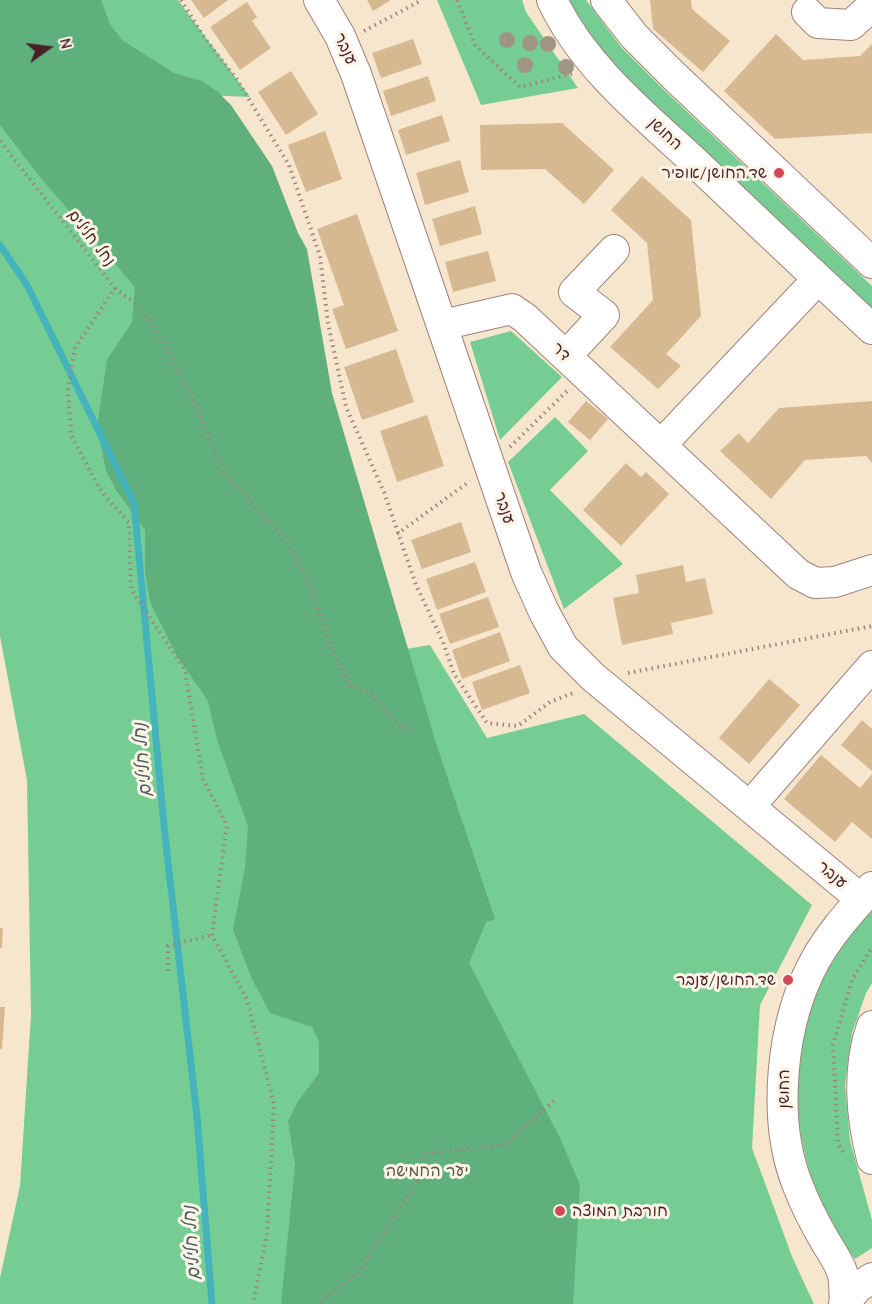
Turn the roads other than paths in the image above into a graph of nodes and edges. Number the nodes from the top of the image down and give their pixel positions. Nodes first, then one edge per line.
1 (319, 0) edge
2 (552, 0) edge
3 (606, 0) edge
4 (872, 6) edge
5 (807, 12) dead end
6 (866, 245) edge
7 (614, 250) dead end
8 (818, 279) junction
9 (442, 325) junction
10 (872, 329) edge
11 (566, 356) junction
12 (661, 445) junction
13 (872, 570) edge
14 (872, 666) edge
15 (750, 806) junction
16 (867, 893) edge
17 (872, 1026) edge
18 (872, 1159) edge
19 (872, 1278) edge
20 (845, 1303) edge

1 - 9 street, ענבר
2 - 8 street, החושן
3 - 6 street
4 - 5 street
7 - 11 street
8 - 10 street, החושן
8 - 12 street
9 - 11 street, דר
9 - 15 street, ענבר
11 - 12 street, דר
12 - 13 street, דר
14 - 15 street
15 - 16 street, ענבר
16 - 20 street, החושן
17 - 18 street
19 - 20 street

